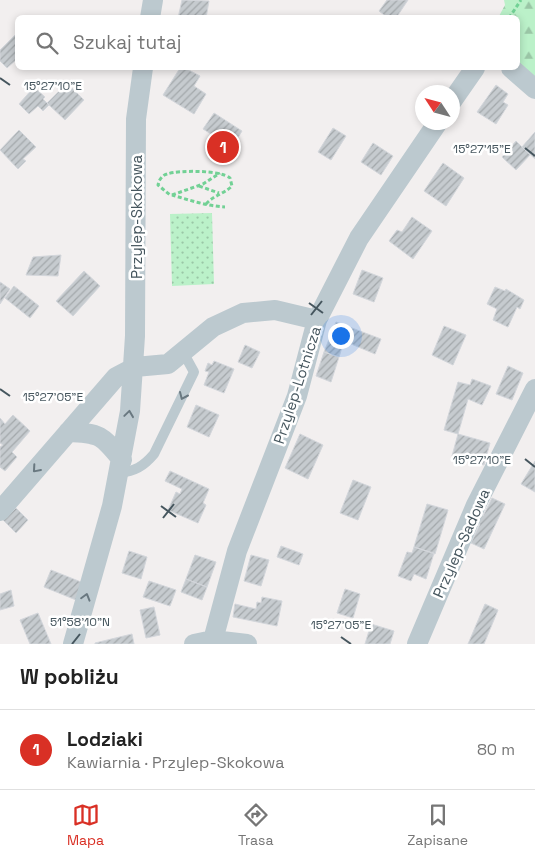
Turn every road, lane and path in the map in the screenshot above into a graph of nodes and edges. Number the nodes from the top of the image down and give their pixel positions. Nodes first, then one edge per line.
1 (153, 0) edge
2 (516, 0) edge
3 (521, 0) edge
4 (517, 6) junction
5 (150, 15) edge
6 (511, 15) edge
7 (142, 70) edge
8 (474, 70) edge
9 (513, 70) edge
10 (535, 89) edge
11 (460, 90) edge
12 (433, 130) edge
13 (220, 173) junction
14 (198, 186) junction
15 (219, 193) junction
16 (172, 195) junction
17 (206, 204) junction
18 (225, 207) dead end
19 (317, 320) junction
20 (183, 352) junction
21 (135, 367) junction
22 (535, 389) edge
23 (68, 432) junction
24 (120, 467) junction
25 (0, 511) edge
26 (203, 642) edge
27 (73, 644) edge
28 (247, 644) edge
29 (417, 644) edge

1 - 5 street
2 - 4 path
3 - 4 path
4 - 6 path
7 - 21 street, Przylep-Skokowa
8 - 11 street
9 - 10 street
12 - 19 street, Przylep-Lotnicza
13 - 14 path
13 - 15 path
13 - 16 path
14 - 15 path
14 - 16 path
15 - 17 path
16 - 17 path
17 - 18 path
19 - 20 street
19 - 26 street, Przylep-Lotnicza
20 - 21 street
20 -> 24 lane
21 - 23 street
24 -> 21 street, Przylep-Skokowa
22 - 29 street, Przylep-Sadowa
23 - 24 street
23 -> 25 street
27 -> 24 street, Przylep-Skokowa
26 - 28 street

